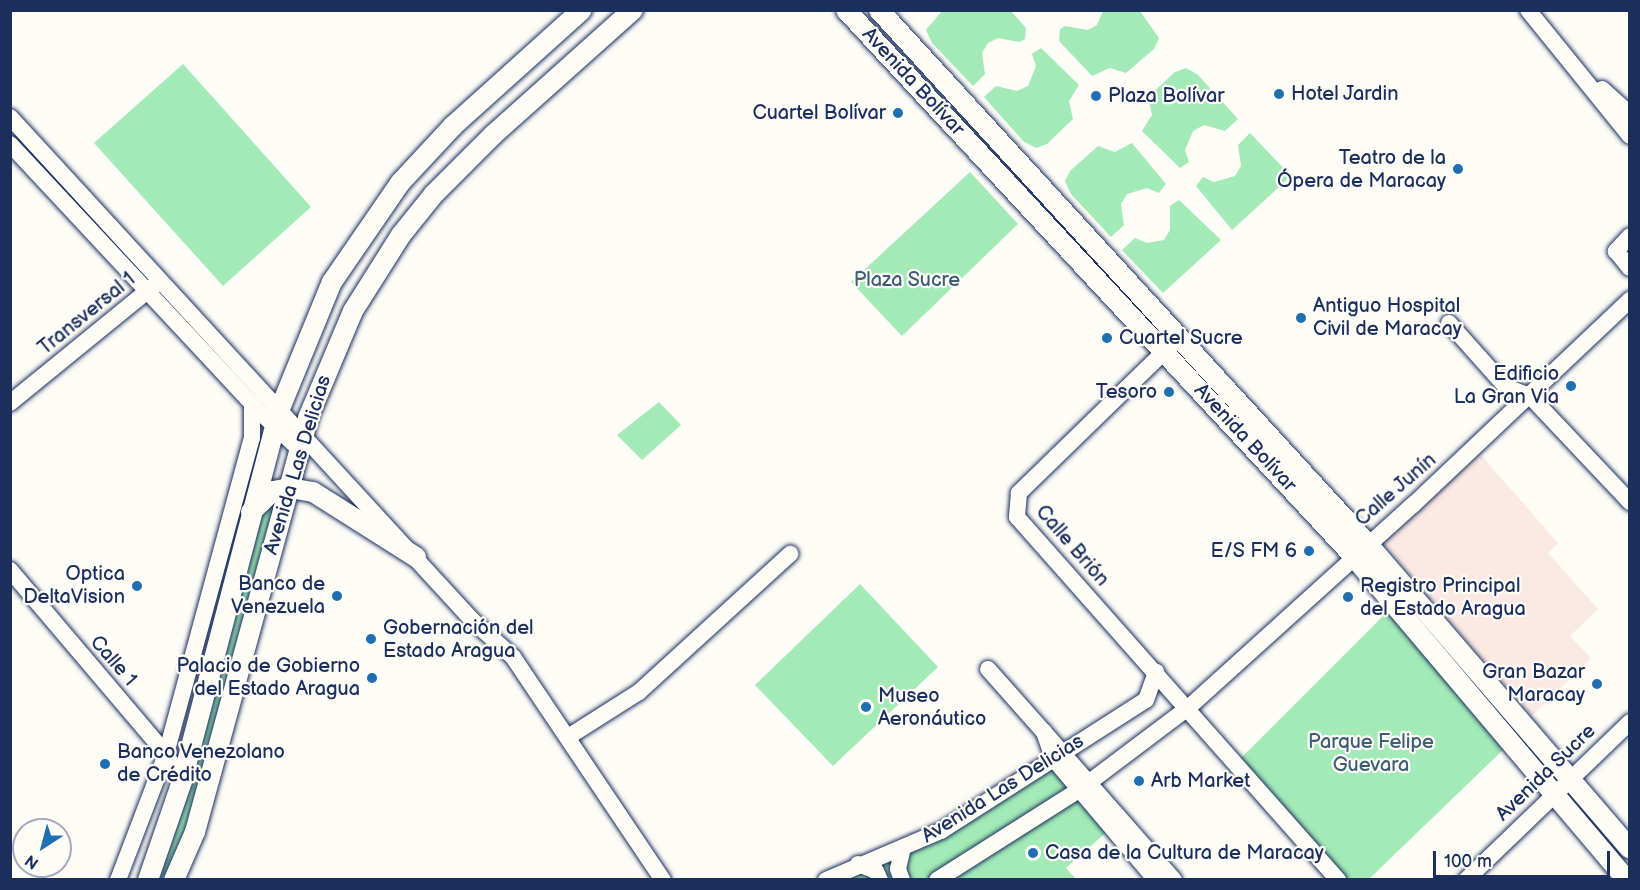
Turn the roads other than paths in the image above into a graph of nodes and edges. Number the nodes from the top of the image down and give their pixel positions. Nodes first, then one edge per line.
1 (582, 10) edge
2 (633, 10) edge
3 (846, 10) edge
4 (879, 10) edge
5 (1532, 12) edge
6 (1570, 60) junction
7 (1629, 114) edge
8 (10, 117) edge
9 (1629, 136) edge
10 (10, 144) edge
11 (1629, 236) edge
12 (1629, 268) edge
13 (155, 285) junction
14 (1629, 300) edge
15 (1449, 323) dead end
16 (1180, 337) junction
17 (1164, 351) junction
18 (1530, 396) junction
19 (10, 403) edge
20 (252, 404) junction
21 (277, 419) junction
22 (302, 443) junction
23 (290, 488) junction
24 (1629, 502) edge
25 (250, 513) junction
26 (1360, 549) junction
27 (789, 554) dead end
28 (416, 557) junction
29 (10, 570) edge
30 (988, 669) dead end
31 (1156, 672) junction
32 (1188, 708) junction
33 (1629, 722) edge
34 (568, 736) junction
35 (166, 754) junction
36 (1058, 755) junction
37 (1570, 780) junction
38 (182, 781) junction
39 (1084, 787) junction
40 (1554, 795) junction
41 (903, 848) junction
42 (1629, 849) edge
43 (858, 864) junction
44 (118, 879) edge
45 (148, 879) edge
46 (174, 879) edge
47 (663, 879) edge
48 (826, 879) edge
49 (880, 879) edge
50 (902, 879) edge
51 (938, 879) edge
52 (1156, 879) edge
53 (1174, 879) edge
54 (1338, 879) edge
55 (1466, 879) edge
56 (1627, 879) edge

1 - 21 main road, Avenida Las Delicias
2 - 22 main road, Avenida Las Delicias
3 - 17 main road, Avenida Bolívar
4 - 16 main road, Avenida Bolívar
5 - 6 street
6 - 7 street
6 - 9 street
8 - 13 street
10 - 13 street
11 - 12 street
13 - 19 street, Transversal 1
13 - 20 street
13 - 21 street
14 - 18 street, Calle Junín
15 - 18 street
16 - 17 street, Calle Brión
16 - 26 main road, Avenida Bolívar
17 - 26 main road, Avenida Bolívar
17 - 31 street, Calle Brión
18 - 24 street
18 - 26 street, Calle Junín
20 - 21 street
20 - 35 street
21 - 22 street
21 - 25 main road, Avenida Las Delicias
22 - 23 main road, Avenida Las Delicias
22 - 28 street
23 - 25 main road
23 - 28 main road
23 - 46 main road, Avenida Las Delicias
25 - 38 main road, Avenida Las Delicias
26 - 32 street, Calle Junín
26 - 37 main road, Avenida Bolívar
26 - 40 main road, Avenida Bolívar
27 - 34 street
28 - 34 street
29 - 35 street, Calle 1
30 - 36 street
31 - 32 street, Calle Brión
31 - 36 street, Avenida Las Delicias
32 - 39 street, Avenida Las Delicias
32 - 54 street, Calle Brión
33 - 37 street, Avenida Sucre
34 - 47 street
35 - 38 street, Calle 1
35 - 44 street
36 - 39 street
36 - 41 street, Avenida Las Delicias
37 - 40 street, Avenida Sucre
37 - 42 main road, Avenida Bolívar
38 - 45 main road, Avenida Las Delicias
39 - 51 street, Avenida Las Delicias
39 - 52 street
39 - 53 street
40 - 55 street, Avenida Sucre
40 - 56 main road, Avenida Bolívar
41 - 43 street, Avenida Las Delicias
41 - 50 street
43 - 48 street, Avenida Las Delicias
43 - 49 street

